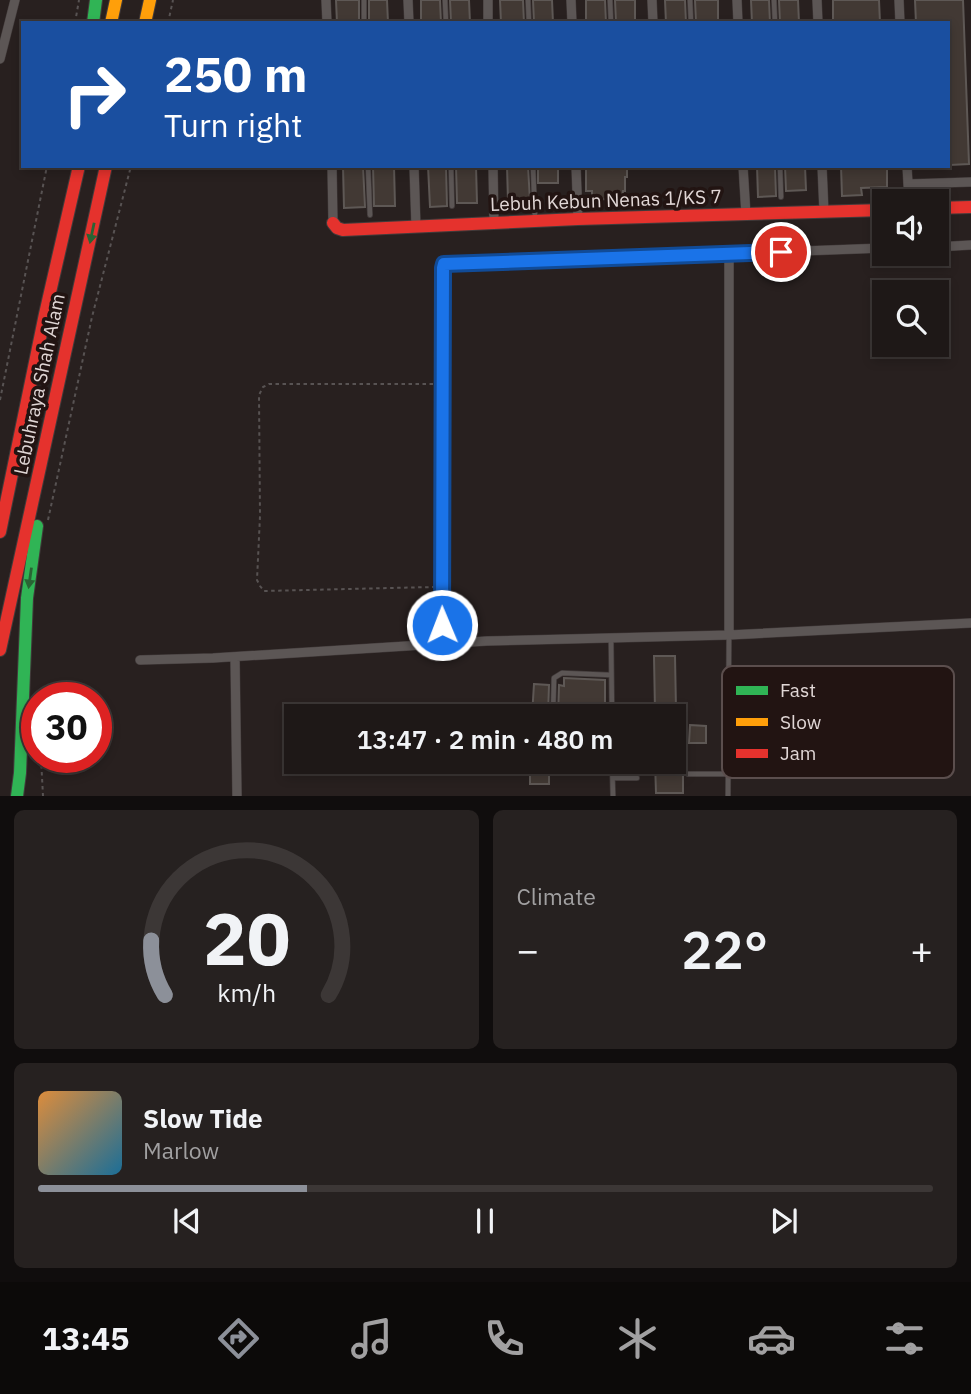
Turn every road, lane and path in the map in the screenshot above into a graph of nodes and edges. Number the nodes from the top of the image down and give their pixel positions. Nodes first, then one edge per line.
1 (15, 0) edge
2 (79, 0) edge
3 (96, 0) edge
4 (116, 0) edge
5 (141, 0) edge
6 (150, 0) edge
7 (173, 0) edge
8 (326, 0) edge
9 (363, 0) edge
10 (408, 0) edge
11 (445, 0) edge
12 (488, 0) edge
13 (528, 0) edge
14 (571, 0) edge
15 (610, 0) edge
16 (652, 0) edge
17 (690, 0) edge
18 (737, 0) edge
19 (774, 0) edge
20 (817, 0) edge
21 (899, 0) edge
22 (75, 21) edge
23 (93, 21) edge
24 (111, 21) edge
25 (136, 21) edge
26 (145, 21) edge
27 (168, 21) edge
28 (327, 21) edge
29 (364, 21) edge
30 (409, 21) edge
31 (446, 21) edge
32 (488, 21) edge
33 (528, 21) edge
34 (572, 21) edge
35 (611, 21) edge
36 (653, 21) edge
37 (691, 21) edge
38 (738, 21) edge
39 (775, 21) edge
40 (818, 21) edge
41 (900, 21) edge
42 (0, 59) edge
43 (47, 168) edge
44 (70, 168) edge
45 (79, 168) edge
46 (106, 168) edge
47 (130, 168) edge
48 (332, 168) edge
49 (369, 168) edge
50 (414, 168) edge
51 (451, 168) edge
52 (493, 168) edge
53 (533, 168) edge
54 (576, 168) edge
55 (743, 168) edge
56 (780, 168) edge
57 (822, 168) edge
58 (907, 168) edge
59 (971, 182) edge
60 (908, 184) junction
61 (908, 189) edge
62 (781, 197) dead end
63 (452, 206) dead end
64 (971, 207) edge
65 (949, 208) edge
66 (872, 210) edge
67 (824, 212) junction
68 (370, 215) dead end
69 (746, 215) junction
70 (578, 219) junction
71 (535, 221) junction
72 (333, 223) joint
73 (494, 223) junction
74 (416, 228) junction
75 (971, 245) edge
76 (949, 246) edge
77 (872, 248) edge
78 (729, 254) junction
79 (46, 314) junction
80 (442, 384) junction
81 (0, 400) edge
82 (53, 413) junction
83 (0, 479) edge
84 (48, 519) dead end
85 (0, 532) edge
86 (442, 587) junction
87 (971, 623) edge
88 (729, 635) junction
89 (611, 638) junction
90 (442, 644) junction
91 (0, 650) edge
92 (234, 657) junction
93 (140, 660) dead end
94 (729, 666) edge
95 (611, 675) junction
96 (554, 704) edge
97 (612, 704) edge
98 (42, 773) edge
99 (612, 774) edge
100 (688, 774) dead end
101 (722, 774) edge
102 (612, 778) junction
103 (638, 778) dead end
104 (727, 778) edge
105 (17, 796) edge
106 (43, 796) edge
107 (237, 796) edge
108 (613, 796) edge
109 (727, 796) edge

1 - 42 street
2 - 22 path
3 - 23 main road
4 - 24 main road
5 - 25 main road
6 - 26 main road
7 - 27 path
8 - 28 street
9 - 29 lane
10 - 30 street
11 - 31 lane
12 - 32 street
13 - 33 lane
14 - 34 street
15 - 35 lane
16 - 36 street
17 - 37 lane
18 - 38 street
19 - 39 lane
20 - 40 street
21 - 41 street
43 - 81 path
44 - 79 main road
45 - 79 main road, Lebuhraya Shah Alam
46 -> 82 main road, Lebuhraya Shah Alam
47 - 84 path
48 - 72 street
49 - 68 lane
50 - 74 street
51 - 63 lane
52 - 73 street
53 - 71 lane
54 - 70 street
55 - 69 street
56 - 62 lane
57 - 67 street
58 - 60 street
59 - 60 street
60 - 61 street
64 - 65 main road
66 - 67 main road, Lebuh Kebun Nenas 1/KS 7
67 - 69 main road, Lebuh Kebun Nenas 1/KS 7
69 - 70 main road, Lebuh Kebun Nenas 1/KS 7
70 - 71 main road, Lebuh Kebun Nenas 1/KS 7
71 - 73 main road, Lebuh Kebun Nenas 1/KS 7
72 - 74 main road, Lebuh Kebun Nenas 1/KS 7
73 - 74 main road, Lebuh Kebun Nenas 1/KS 7
75 - 76 street
77 - 78 street
78 - 80 street
78 - 88 street
79 - 83 main road
79 - 85 main road, Lebuhraya Shah Alam
80 - 86 street
80 - 86 path
82 - 91 main road, Lebuhraya Shah Alam
82 -> 105 main road
86 - 90 street
87 - 88 street
88 - 89 street
88 - 94 lane
89 - 90 street
89 - 95 lane
90 - 92 street
92 - 93 street
92 - 107 street
95 - 96 lane
95 - 97 lane
98 - 106 path
99 - 102 lane
100 - 101 lane
102 - 103 lane
102 - 108 lane
104 - 109 lane

